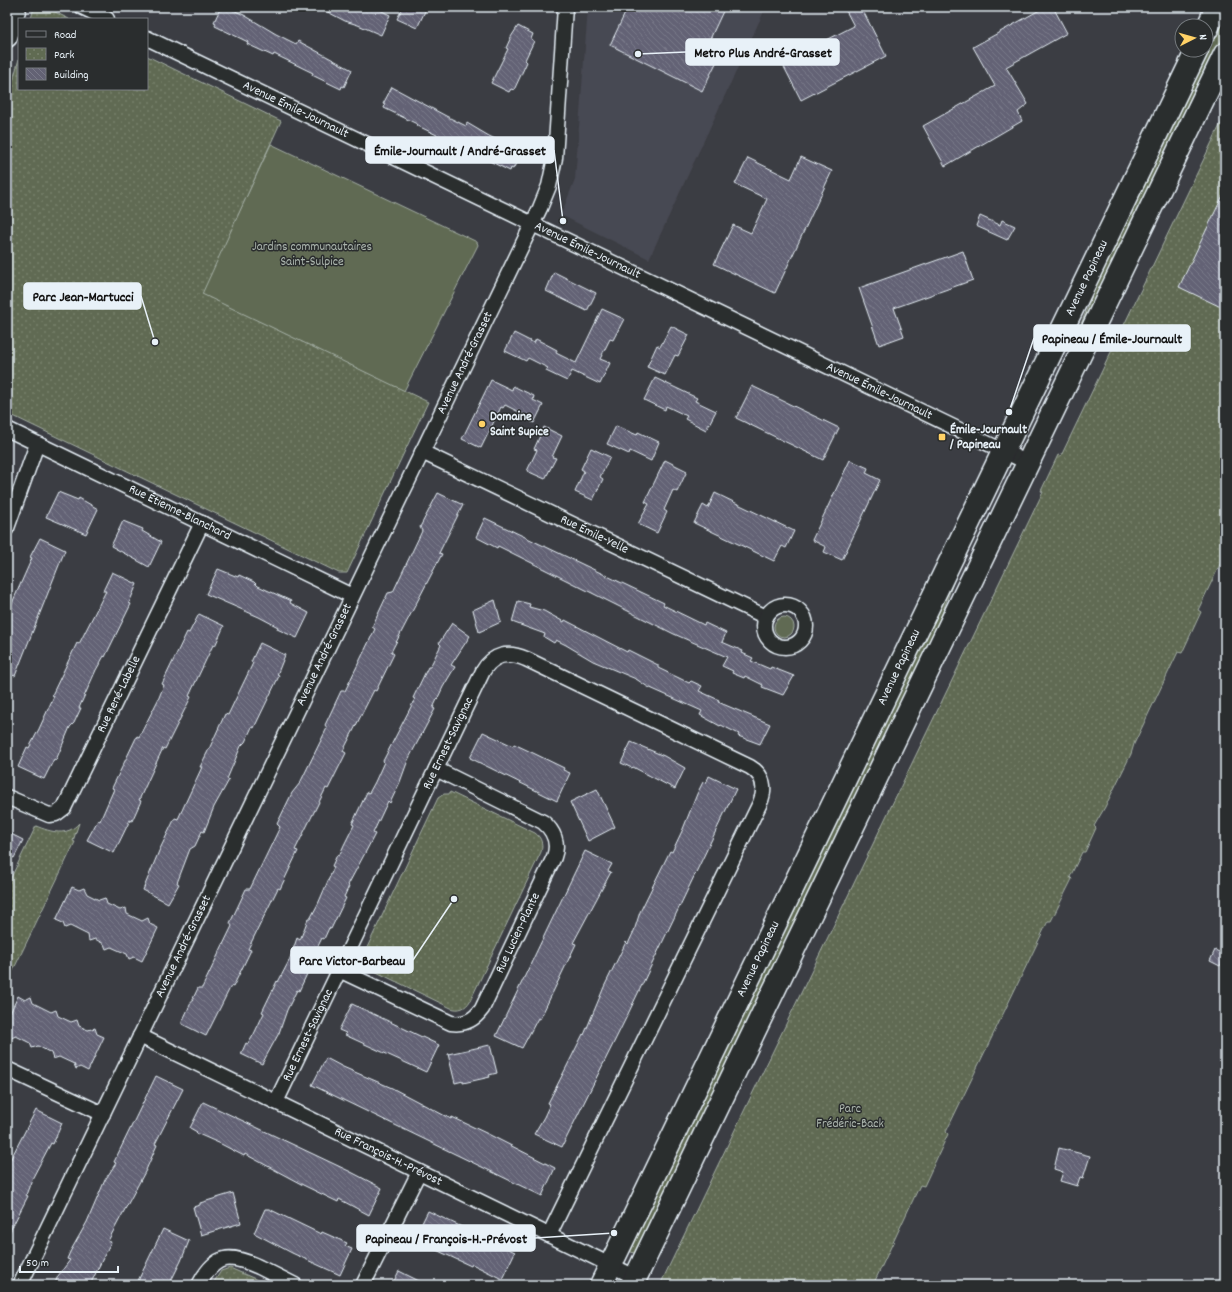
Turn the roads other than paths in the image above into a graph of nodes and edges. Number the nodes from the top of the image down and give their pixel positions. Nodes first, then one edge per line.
1 (16, 7) edge
2 (82, 7) edge
3 (565, 7) edge
4 (1217, 7) edge
5 (105, 18) edge
6 (1212, 18) edge
7 (7, 37) edge
8 (148, 38) edge
9 (1225, 54) edge
10 (1193, 58) edge
11 (533, 224) junction
12 (7, 429) edge
13 (37, 444) junction
14 (1004, 451) junction
15 (422, 452) junction
16 (1028, 463) junction
17 (202, 524) junction
18 (7, 528) edge
19 (352, 596) junction
20 (766, 617) dead end
21 (436, 769) junction
22 (7, 797) edge
23 (339, 970) junction
24 (140, 1036) junction
25 (7, 1069) edge
26 (276, 1102) junction
27 (102, 1114) junction
28 (419, 1172) junction
29 (549, 1234) junction
30 (611, 1265) junction
31 (634, 1281) edge
32 (20, 1285) edge
33 (199, 1285) edge
34 (295, 1285) edge
35 (363, 1285) edge
36 (601, 1285) edge

1 - 7 main road
2 - 5 street
3 - 11 street, Avenue André-Grasset
4 - 6 main road
8 - 11 street, Avenue Émile-Journault
9 - 16 main road, Avenue Papineau
10 - 14 main road, Avenue Papineau
11 - 14 street, Avenue Émile-Journault
11 - 15 street, Avenue André-Grasset
12 - 13 street, Rue Étienne-Blanchard
13 - 17 street, Rue Étienne-Blanchard
13 - 18 street
14 - 16 street, Avenue Émile-Journault
14 - 30 main road, Avenue Papineau
15 - 19 street, Avenue André-Grasset
15 - 20 street, Rue Émile-Yelle
16 - 31 main road, Avenue Papineau
17 - 19 street, Rue Étienne-Blanchard
17 - 22 street, Rue René-Labelle
19 - 24 street, Avenue André-Grasset
21 - 23 street, Rue Ernest-Savignac
21 - 23 street, Rue Lucien-Plante
21 - 29 street, Rue Ernest-Savignac
23 - 26 street, Rue Ernest-Savignac
24 - 26 street, Rue François-H.-Prévost
24 - 27 street, Avenue André-Grasset
25 - 27 street
26 - 28 street, Rue François-H.-Prévost
27 - 32 street, Avenue André-Grasset
28 - 29 street, Rue François-H.-Prévost
28 - 35 street
29 - 30 street, Rue François-H.-Prévost
30 - 31 street, Rue François-H.-Prévost
30 - 36 main road, Avenue Papineau
33 - 34 street

